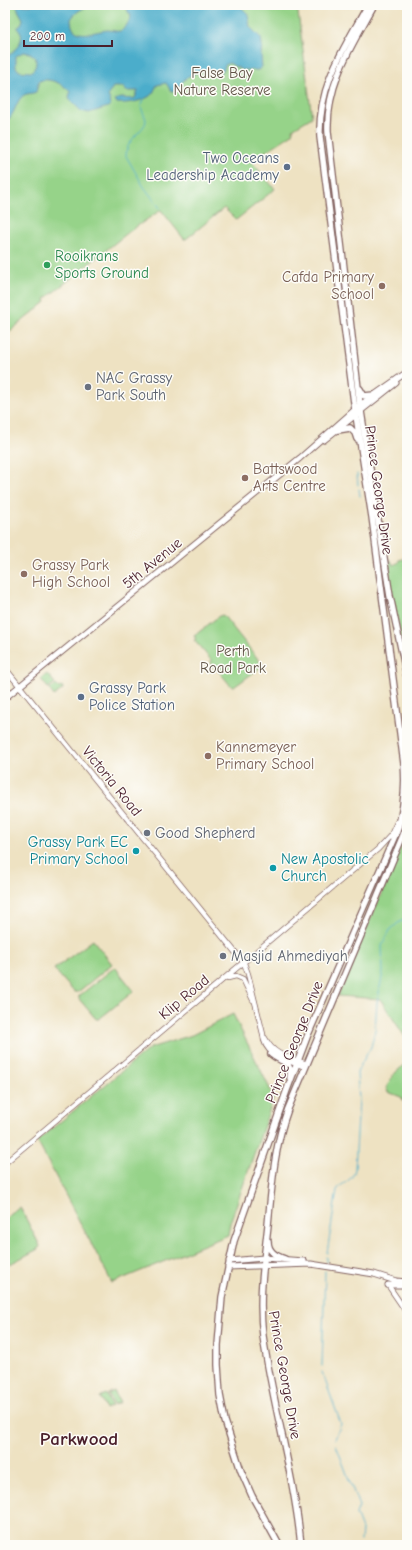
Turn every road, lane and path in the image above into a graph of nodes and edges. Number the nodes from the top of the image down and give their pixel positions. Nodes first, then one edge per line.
1 (368, 5) edge
2 (374, 5) edge
3 (354, 356) junction
4 (407, 373) edge
5 (374, 395) junction
6 (360, 406) junction
7 (361, 412) junction
8 (355, 413) junction
9 (338, 430) junction
10 (314, 446) junction
11 (362, 452) junction
12 (5, 668) edge
13 (407, 677) edge
14 (19, 686) junction
15 (5, 698) edge
16 (403, 808) junction
17 (407, 821) edge
18 (407, 826) edge
19 (392, 841) junction
20 (378, 849) junction
21 (244, 963) junction
22 (223, 980) junction
23 (255, 1003) junction
24 (263, 1034) junction
25 (272, 1054) junction
26 (298, 1062) junction
27 (306, 1065) junction
28 (287, 1090) junction
29 (5, 1163) edge
30 (267, 1233) junction
31 (264, 1258) junction
32 (285, 1259) junction
33 (229, 1264) junction
34 (311, 1264) junction
35 (263, 1265) junction
36 (376, 1274) junction
37 (394, 1280) junction
38 (407, 1284) edge
39 (388, 1285) junction
40 (407, 1313) edge
41 (279, 1545) edge
42 (301, 1545) edge

1 - 8 main road, Prince George Drive
2 - 3 main road, Prince George Drive
3 - 5 main road
3 - 6 main road, Prince George Drive
4 - 5 main road, 5th Avenue
4 - 7 main road, 5th Avenue
5 - 6 main road, 5th Avenue
6 - 7 main road, Prince George Drive
6 - 8 main road, 5th Avenue
7 - 8 main road, 5th Avenue
7 - 13 main road, Prince George Drive
8 - 9 main road, 5th Avenue
8 - 10 main road, 5th Avenue
8 - 11 main road, Prince George Drive
9 - 10 main road, 5th Avenue
9 - 11 main road
10 - 14 main road, 5th Avenue
11 - 16 main road, Prince George Drive
12 - 14 street, Victoria Road
14 - 15 main road, 5th Avenue
14 - 21 street, Victoria Road
16 - 19 main road, Prince George Drive
16 - 20 street, Klip Road
17 - 19 main road
18 - 27 main road, Prince George Drive
19 - 20 street, Klip Road
19 - 26 main road, Prince George Drive
20 - 21 street, Klip Road
21 - 22 street, Klip Road
21 - 23 street, Victoria Road
22 - 23 street
22 - 29 street, Klip Road
23 - 24 street, Victoria Road
24 - 25 street, Victoria Road
24 - 26 street, Victoria Road
25 - 26 street, Victoria Road
25 - 28 main road
26 - 27 street, Victoria Road
26 - 28 main road, Prince George Drive
27 - 30 main road, Prince George Drive
28 - 33 main road, Prince George Drive
30 - 31 main road, Prince George Drive
30 - 32 main road
31 - 32 main road
31 - 33 main road
31 - 35 main road, Prince George Drive
32 - 34 main road
33 - 35 main road
33 - 41 main road, Prince George Drive
34 - 35 main road
34 - 36 main road
35 - 42 main road, Prince George Drive
36 - 37 main road
36 - 39 main road
37 - 38 main road
37 - 39 main road
38 - 39 main road
39 - 40 street

